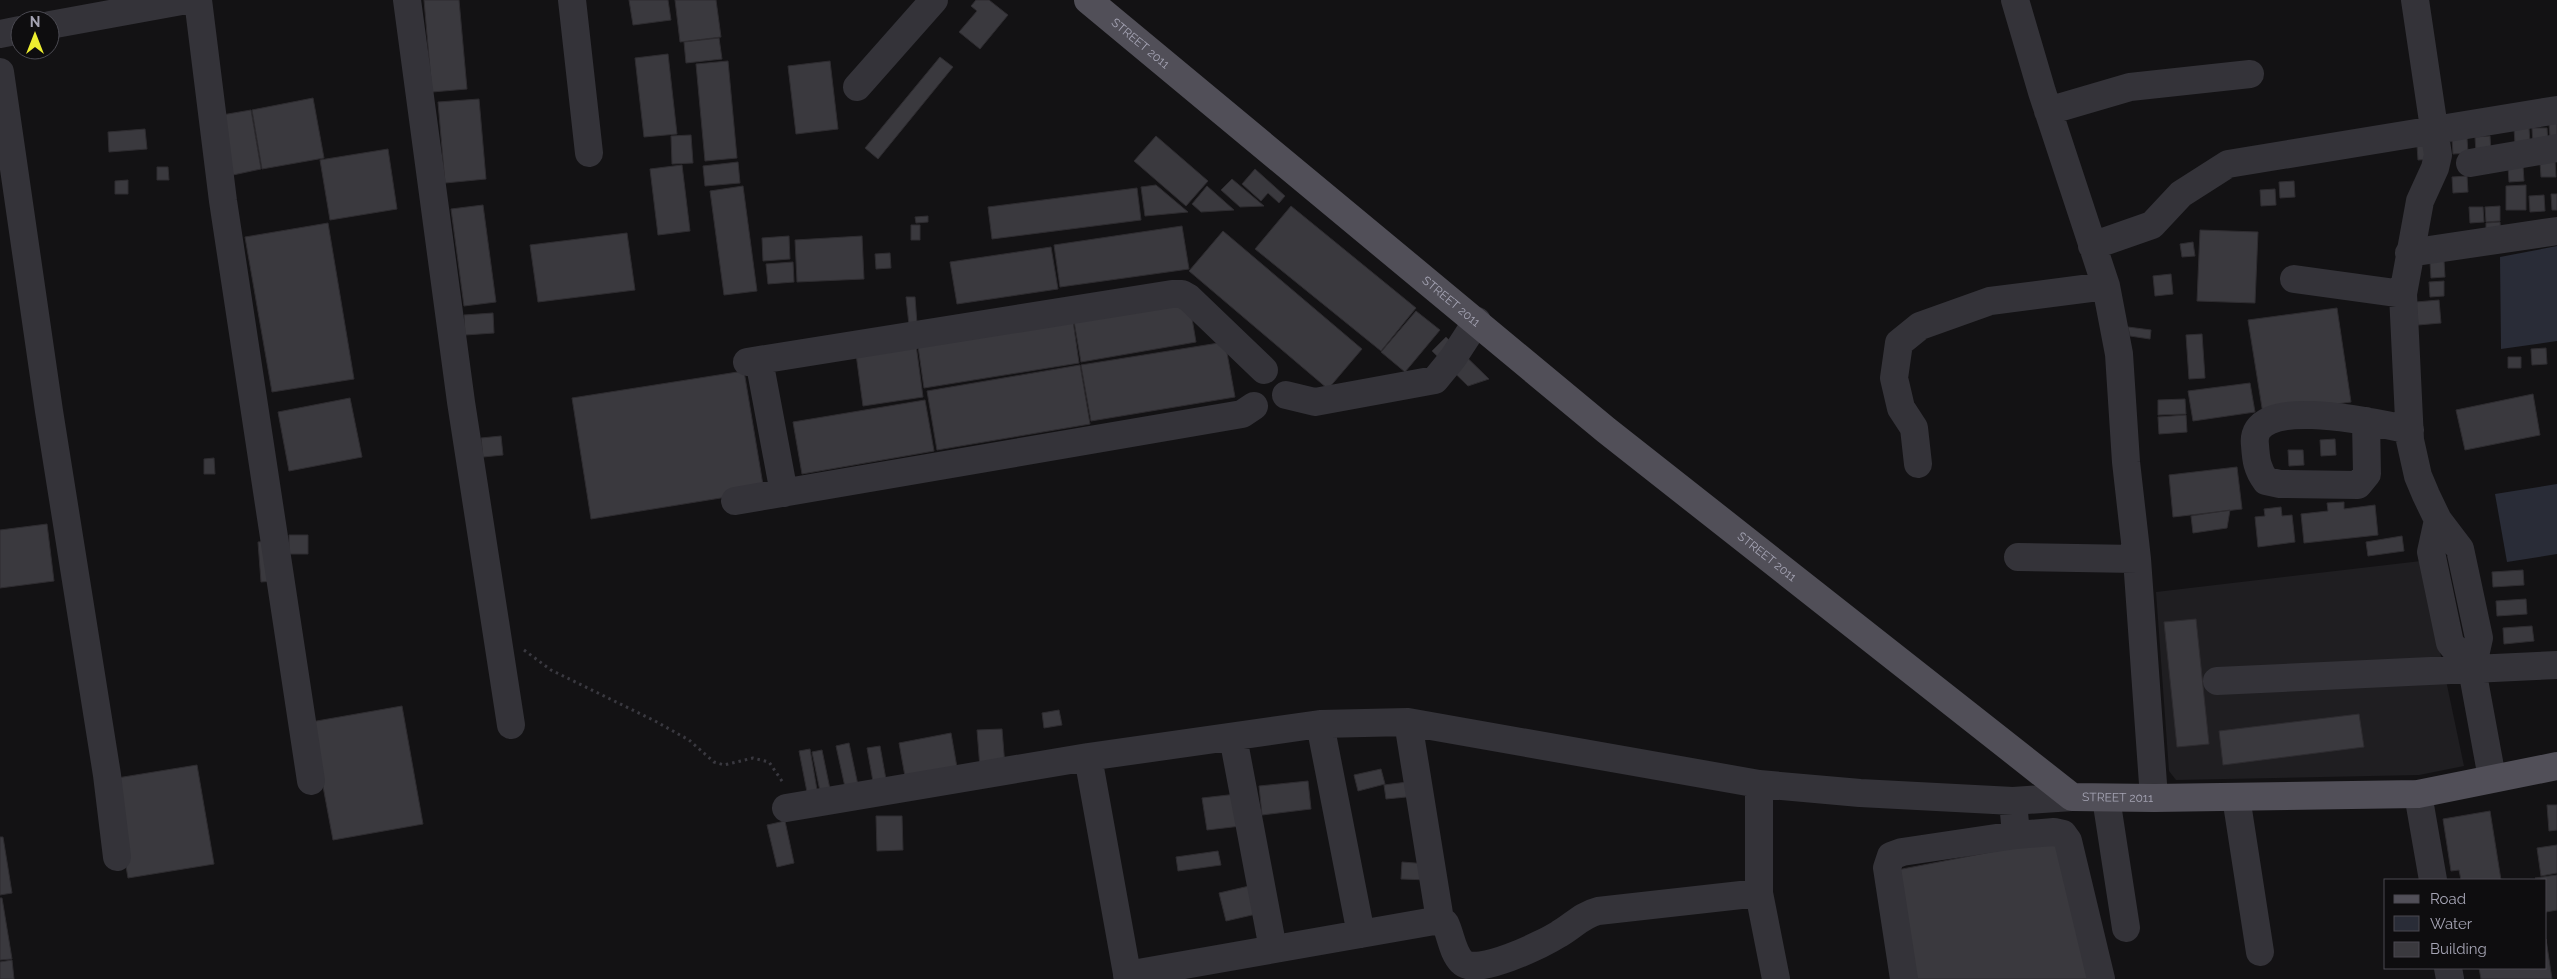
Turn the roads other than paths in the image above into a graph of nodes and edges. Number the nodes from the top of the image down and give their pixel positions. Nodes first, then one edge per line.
1 (186, 0) edge
2 (198, 0) edge
3 (407, 0) edge
4 (572, 0) edge
5 (934, 0) edge
6 (1088, 0) edge
7 (2015, 0) edge
8 (2415, 0) edge
9 (60, 22) edge
10 (0, 72) edge
11 (2250, 74) dead end
12 (857, 87) dead end
13 (2557, 110) edge
14 (2048, 111) junction
15 (2436, 131) junction
16 (2557, 148) edge
17 (589, 153) dead end
18 (2470, 163) dead end
19 (2557, 231) edge
20 (2092, 246) junction
21 (2409, 253) junction
22 (2294, 279) dead end
23 (2106, 286) junction
24 (2404, 294) junction
25 (1477, 321) junction
26 (1264, 370) junction
27 (1286, 395) junction
28 (1254, 406) junction
29 (2366, 422) dead end
30 (2410, 430) junction
31 (1918, 464) dead end
32 (784, 492) junction
33 (735, 501) dead end
34 (2018, 558) dead end
35 (2137, 559) junction
36 (2557, 665) edge
37 (2472, 669) junction
38 (2217, 681) dead end
39 (1408, 722) junction
40 (511, 724) dead end
41 (1320, 724) junction
42 (1233, 737) junction
43 (1088, 757) junction
44 (2557, 766) edge
45 (2492, 778) junction
46 (311, 781) dead end
47 (1760, 784) junction
48 (2418, 794) junction
49 (2072, 797) junction
50 (2236, 797) junction
51 (2106, 798) junction
52 (2154, 798) junction
53 (2013, 801) junction
54 (789, 807) road end
55 (2016, 835) junction
56 (117, 857) dead end
57 (2433, 879) edge
58 (1759, 893) junction
59 (1440, 920) junction
60 (2126, 928) dead end
61 (1361, 934) junction
62 (1273, 950) junction
63 (2260, 952) dead end
64 (1128, 977) edge
65 (1776, 979) edge
66 (1904, 979) edge
67 (2101, 979) edge

1 - 9 street
2 - 46 street
3 - 40 street
4 - 17 street
5 - 12 street
6 - 25 main road, STREET 2011
7 - 14 street
8 - 15 street
10 - 56 street
11 - 14 street
13 - 15 street
14 - 20 street
15 - 20 street
15 - 21 street
16 - 18 street
19 - 21 street
20 - 23 street
21 - 24 street
22 - 24 street
23 - 31 street
23 - 35 street
24 - 30 street
25 - 27 street
25 - 49 main road, STREET 2011
26 - 27 street
26 - 28 street
26 - 32 street
27 - 28 street
28 - 32 street
29 - 30 street
30 - 37 street
32 - 33 street
34 - 35 street
35 - 52 street
36 - 37 street
37 - 38 street
37 - 45 street
39 - 41 street
39 - 47 street
39 - 59 street
41 - 42 street
41 - 61 street
42 - 43 street
42 - 62 street
43 - 54 street
43 - 64 street
44 - 45 main road, STREET 2011
45 - 48 main road, STREET 2011
47 - 53 street
47 - 58 street
48 - 50 main road, STREET 2011
48 - 57 street
49 - 51 main road, STREET 2011
49 - 53 street
50 - 52 main road, STREET 2011
50 - 63 street
51 - 52 main road, STREET 2011
51 - 60 street
53 - 55 street
55 - 66 street
55 - 67 street
58 - 59 street
58 - 65 street
59 - 61 street
61 - 62 street
62 - 64 street

